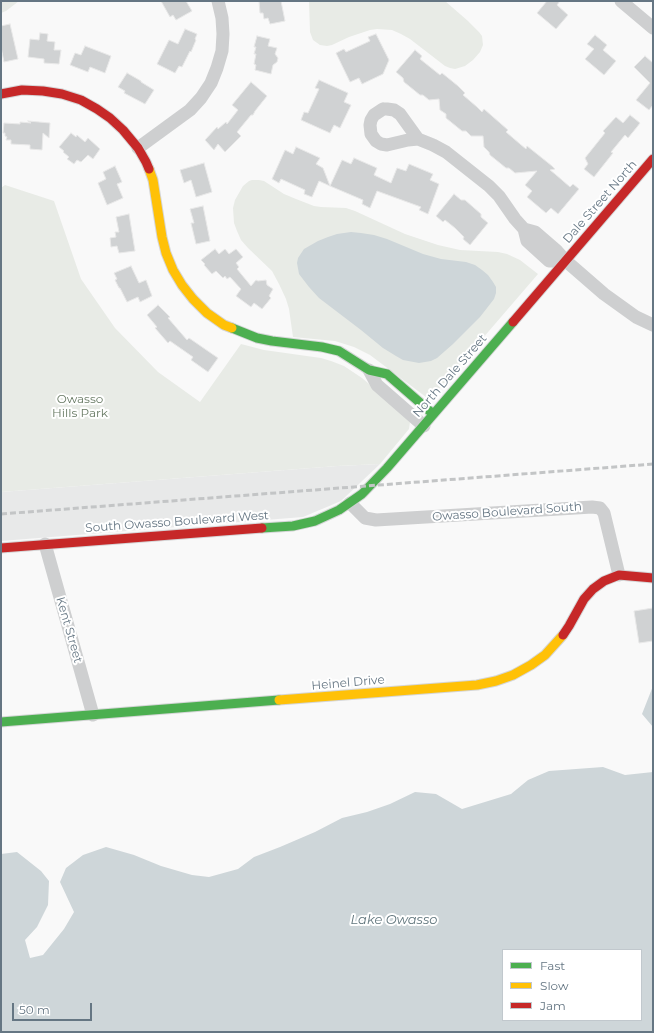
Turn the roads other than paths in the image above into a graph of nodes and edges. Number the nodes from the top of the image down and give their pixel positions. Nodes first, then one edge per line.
1 (218, 1) edge
2 (621, 1) edge
3 (653, 28) edge
4 (1, 94) edge
5 (418, 139) dead end
6 (138, 148) junction
7 (653, 159) edge
8 (566, 261) junction
9 (653, 324) edge
10 (370, 370) junction
11 (433, 414) junction
12 (424, 426) junction
13 (350, 503) junction
14 (44, 544) junction
15 (1, 548) edge
16 (619, 575) junction
17 (653, 578) edge
18 (93, 715) junction
19 (1, 722) edge

1 - 6 street
2 - 3 street
4 - 6 street
5 - 8 street
6 - 10 street
7 - 8 street, Dale Street North
8 - 9 street
8 - 11 street, North Dale Street
10 - 11 street
10 - 12 street
11 - 12 street, North Dale Street
12 - 13 street, North Dale Street
13 - 14 street, South Owasso Boulevard West
13 - 16 street, Owasso Boulevard South
14 - 15 street, South Owasso Boulevard West
14 - 18 street, Kent Street
16 - 17 street, Heinel Drive
16 - 18 street, Heinel Drive
18 - 19 street, Heinel Drive

